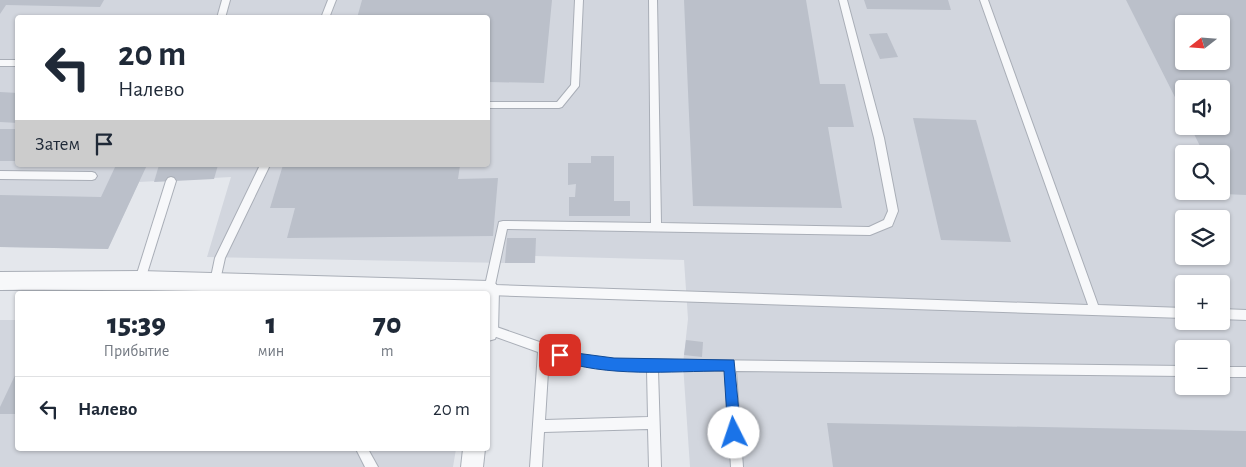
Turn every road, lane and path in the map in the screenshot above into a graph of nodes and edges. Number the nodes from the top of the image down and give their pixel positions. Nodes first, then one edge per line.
1 (226, 0) edge
2 (332, 0) edge
3 (579, 0) edge
4 (653, 0) edge
5 (843, 0) edge
6 (984, 0) edge
7 (222, 15) edge
8 (327, 15) edge
9 (0, 63) edge
10 (15, 63) edge
11 (490, 104) edge
12 (50, 167) edge
13 (264, 167) edge
14 (0, 174) edge
15 (46, 175) junction
16 (92, 176) dead end
17 (171, 181) dead end
18 (656, 227) junction
19 (140, 280) junction
20 (0, 281) edge
21 (215, 282) junction
22 (343, 290) edge
23 (489, 290) junction
24 (1095, 311) junction
25 (1175, 313) edge
26 (1230, 314) edge
27 (1246, 315) edge
28 (490, 332) edge
29 (544, 350) junction
30 (652, 364) junction
31 (730, 365) junction
32 (1175, 371) edge
33 (1230, 372) edge
34 (1246, 372) edge
35 (654, 423) junction
36 (538, 426) junction
37 (363, 451) edge
38 (474, 451) edge
39 (372, 467) edge
40 (472, 467) edge
41 (536, 467) edge
42 (656, 467) edge
43 (737, 467) edge

1 - 7 lane
2 - 8 lane
3 - 11 lane
4 - 18 lane
5 - 18 lane
6 - 24 lane
9 - 10 lane
12 - 15 lane
13 - 21 lane
14 - 15 lane
15 - 16 lane
17 - 19 lane
18 - 23 lane
19 - 20 street
19 - 21 street
21 - 22 street
22 - 23 street
23 - 24 lane
24 - 25 lane
26 - 27 lane
28 - 29 lane
29 - 30 lane
29 - 36 lane
30 - 31 lane
30 - 35 lane
31 - 32 lane
31 - 43 lane
33 - 34 lane
35 - 36 lane
35 - 42 lane
36 - 41 lane
37 - 39 lane
38 - 40 street

